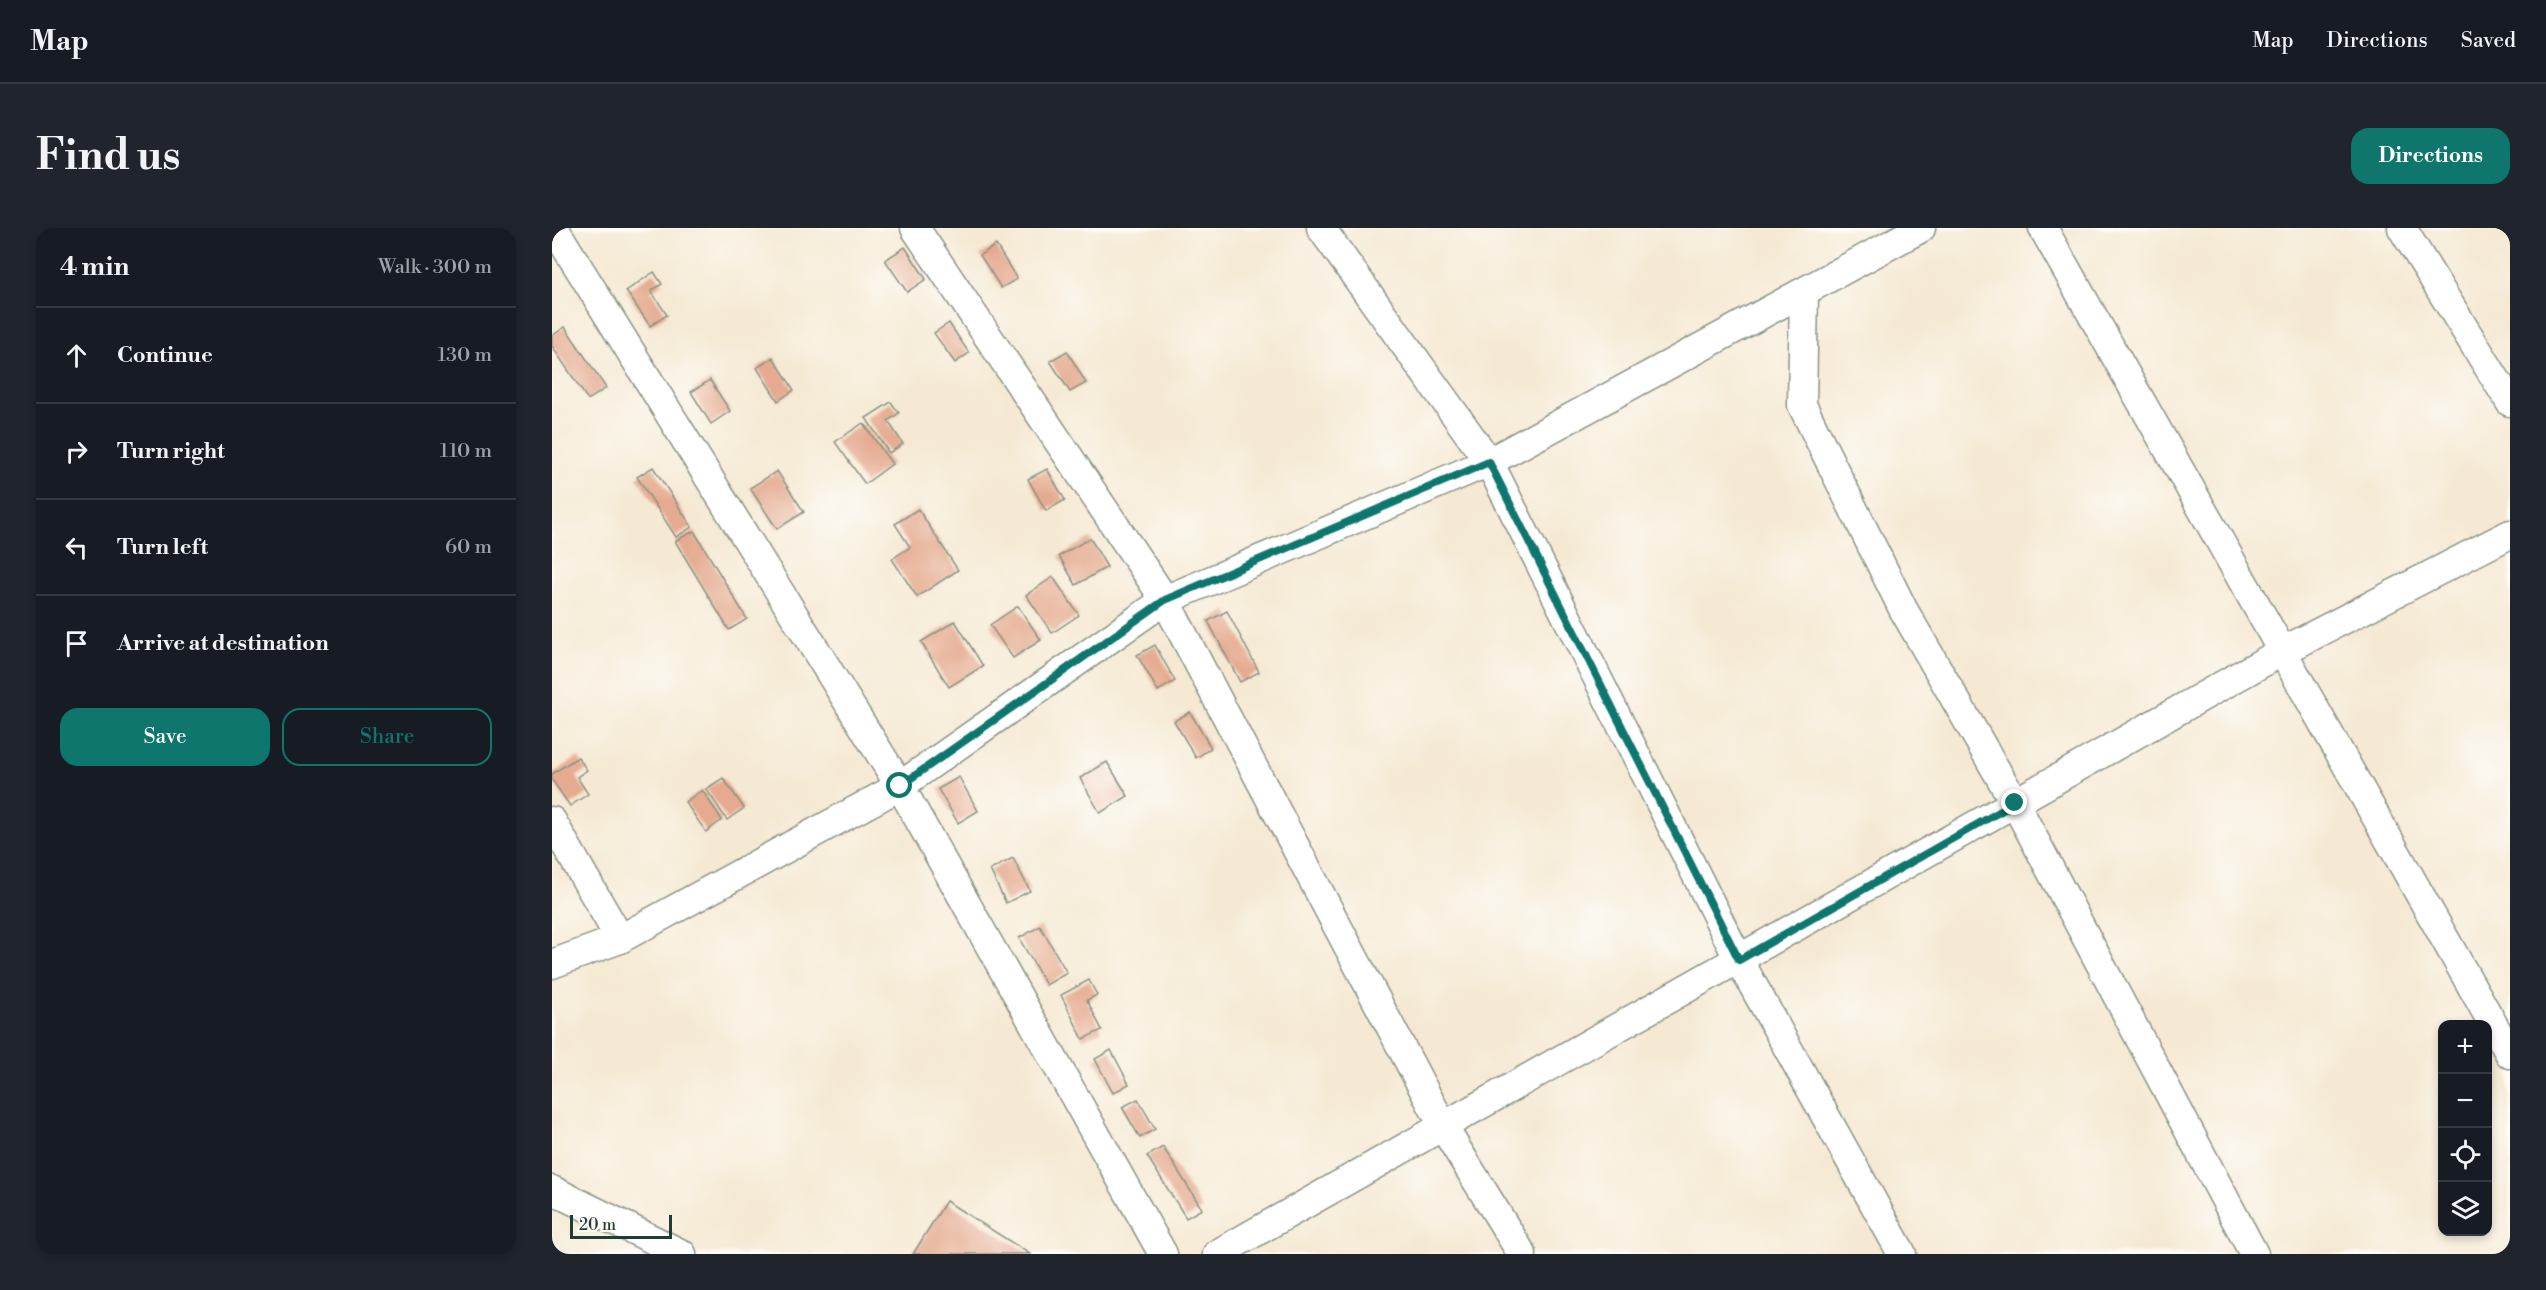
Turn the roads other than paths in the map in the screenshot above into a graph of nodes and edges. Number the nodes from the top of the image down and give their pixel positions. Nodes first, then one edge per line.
1 (915, 228) edge
2 (1321, 228) edge
3 (1921, 228) edge
4 (2043, 228) edge
5 (2402, 228) edge
6 (561, 236) edge
7 (1804, 292) junction
8 (2510, 402) edge
9 (1489, 462) junction
10 (2510, 534) edge
11 (1165, 600) junction
12 (2283, 651) junction
13 (900, 786) junction
14 (2015, 803) junction
15 (552, 820) edge
16 (620, 939) junction
17 (1739, 960) junction
18 (552, 964) edge
19 (2510, 1054) edge
20 (1444, 1128) junction
21 (552, 1190) edge
22 (682, 1254) edge
23 (1163, 1254) edge
24 (1217, 1254) edge
25 (1522, 1254) edge
26 (1902, 1254) edge
27 (2254, 1254) edge

1 - 11 street
2 - 9 street
3 - 7 street
4 - 12 street
5 - 8 street
6 - 13 street
7 - 9 street
7 - 14 street
9 - 11 street
9 - 17 street
10 - 12 street
11 - 13 street
11 - 20 street
12 - 14 street
12 - 19 street
13 - 16 street
13 - 23 street
14 - 17 street
14 - 27 street
15 - 16 street
16 - 18 street
17 - 20 street
17 - 26 street
20 - 24 street
20 - 25 street
21 - 22 street

